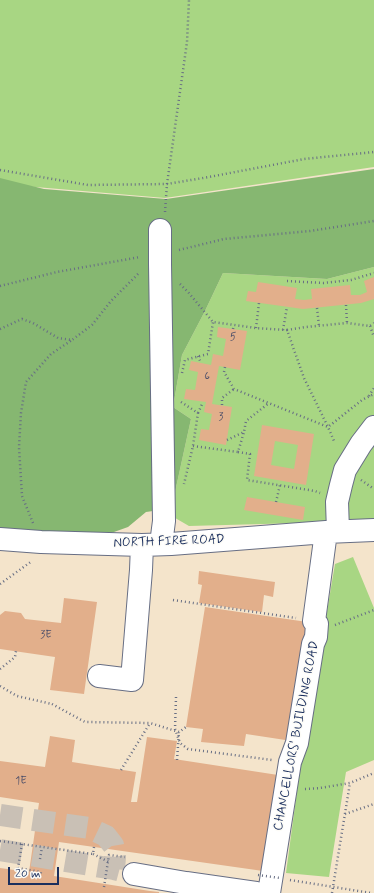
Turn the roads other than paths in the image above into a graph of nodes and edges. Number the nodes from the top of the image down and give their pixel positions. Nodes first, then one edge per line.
1 (160, 230) road end
2 (374, 427) edge
3 (374, 530) edge
4 (332, 531) junction
5 (0, 539) edge
6 (152, 545) junction
7 (99, 676) dead end
8 (134, 874) tunnel mouth
9 (257, 884) edge
10 (274, 886) edge

1 - 6 street
2 - 4 street, CHANCELLORS' BUILDING ROAD
3 - 4 street, NORTH FIRE ROAD
4 - 6 street, NORTH FIRE ROAD
4 - 10 street, CHANCELLORS' BUILDING ROAD
5 - 6 street, NORTH FIRE ROAD
6 - 7 street
8 - 9 street

